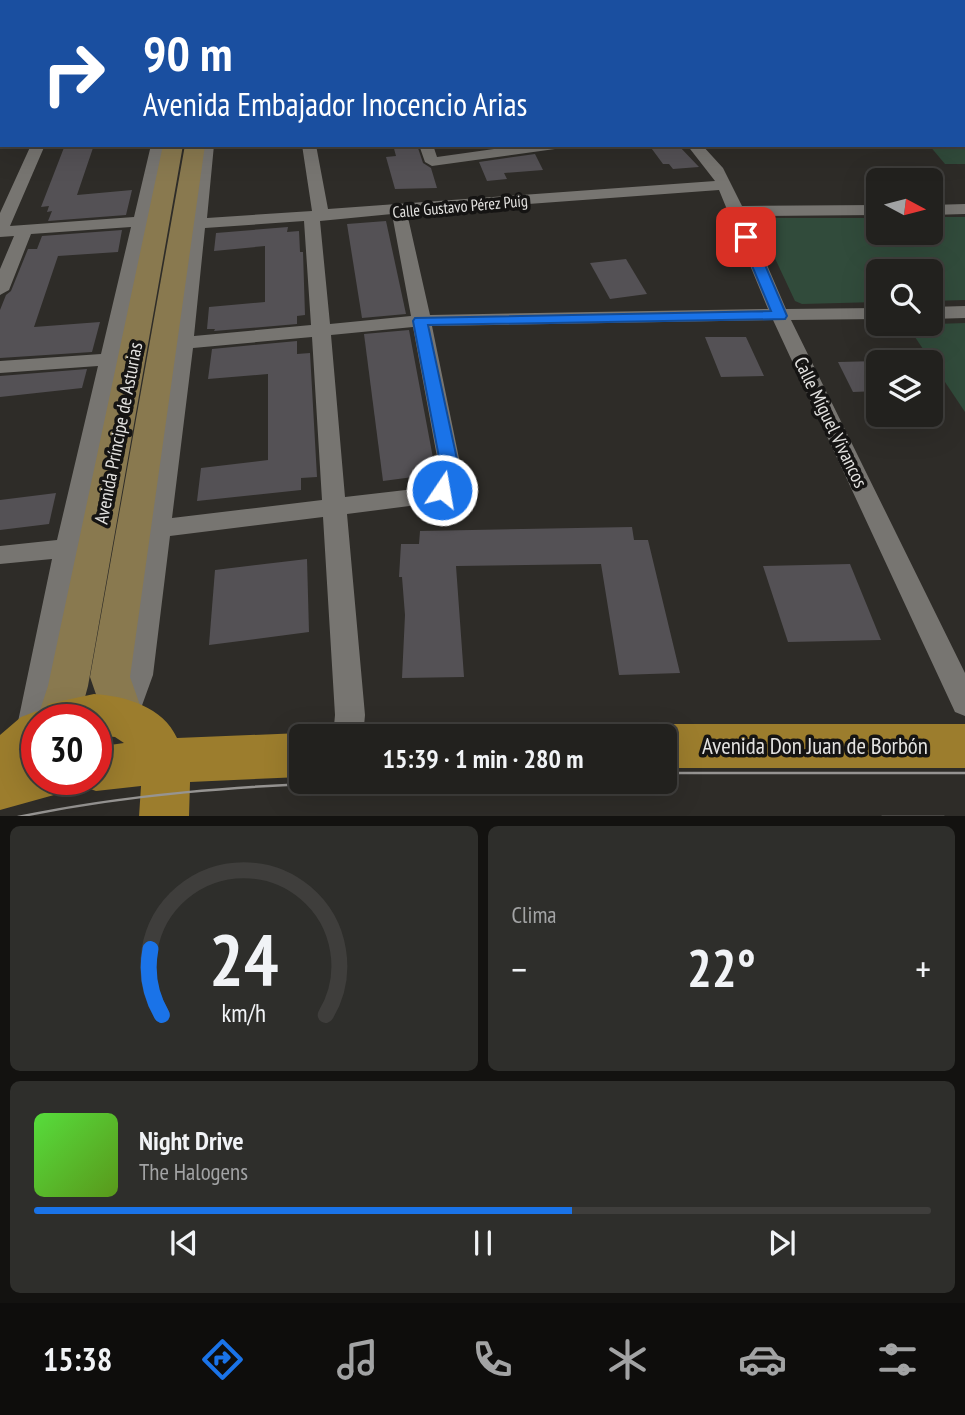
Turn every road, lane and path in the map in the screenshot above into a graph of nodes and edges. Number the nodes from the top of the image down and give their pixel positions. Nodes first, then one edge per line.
1 (37, 147) edge
2 (159, 147) edge
3 (173, 147) edge
4 (195, 147) edge
5 (207, 147) edge
6 (309, 147) edge
7 (427, 147) edge
8 (541, 147) edge
9 (696, 147) edge
10 (725, 185) junction
11 (943, 209) edge
12 (965, 209) edge
13 (866, 210) edge
14 (399, 211) junction
15 (736, 211) junction
16 (317, 217) junction
17 (141, 221) junction
18 (195, 224) junction
19 (25, 230) junction
20 (0, 232) edge
21 (0, 290) edge
22 (965, 312) edge
23 (866, 313) edge
24 (943, 313) edge
25 (780, 316) junction
26 (420, 321) junction
27 (322, 330) junction
28 (184, 343) junction
29 (110, 359) junction
30 (0, 368) edge
31 (335, 507) junction
32 (159, 528) junction
33 (67, 548) junction
34 (0, 555) edge
35 (965, 703) edge
36 (49, 704) edge
37 (60, 704) edge
38 (112, 715) edge
39 (124, 719) junction
40 (349, 724) edge
41 (677, 746) edge
42 (965, 746) edge
43 (21, 755) edge
44 (289, 756) edge
45 (163, 761) junction
46 (21, 764) edge
47 (112, 767) edge
48 (0, 771) edge
49 (0, 787) edge
50 (164, 816) edge

1 - 20 street
2 - 17 street
3 - 37 main road, Avenida Príncipe de Asturias
4 - 39 main road, Avenida Príncipe de Asturias
5 - 18 street
6 - 16 street
7 - 8 street
9 - 10 street, Calle Miguel Vivancos
10 - 14 street, Calle Gustavo Pérez Puig
10 - 15 street, Calle Miguel Vivancos
11 - 12 street
13 - 15 street
14 - 16 street, Calle Gustavo Pérez Puig
14 - 26 street
15 - 25 street, Calle Miguel Vivancos
16 - 18 street, Calle Gustavo Pérez Puig
16 - 27 street
17 - 19 street
17 - 29 street
18 - 28 street
19 - 20 street
19 - 21 street
22 - 24 street
23 - 25 street
25 - 26 street
25 - 35 street, Calle Miguel Vivancos
26 - 27 street
26 - 31 street
27 - 28 street
27 - 31 street
28 - 32 street
29 - 30 street
29 - 33 street
31 - 32 street
31 - 40 street
32 - 39 street
33 - 34 street
33 - 36 street
38 - 39 main road
39 - 45 main road
41 - 42 main road, Avenida Don Juan de Borbón
43 - 48 main road
44 - 45 main road
45 - 47 main road
45 - 50 main road
46 - 49 main road

